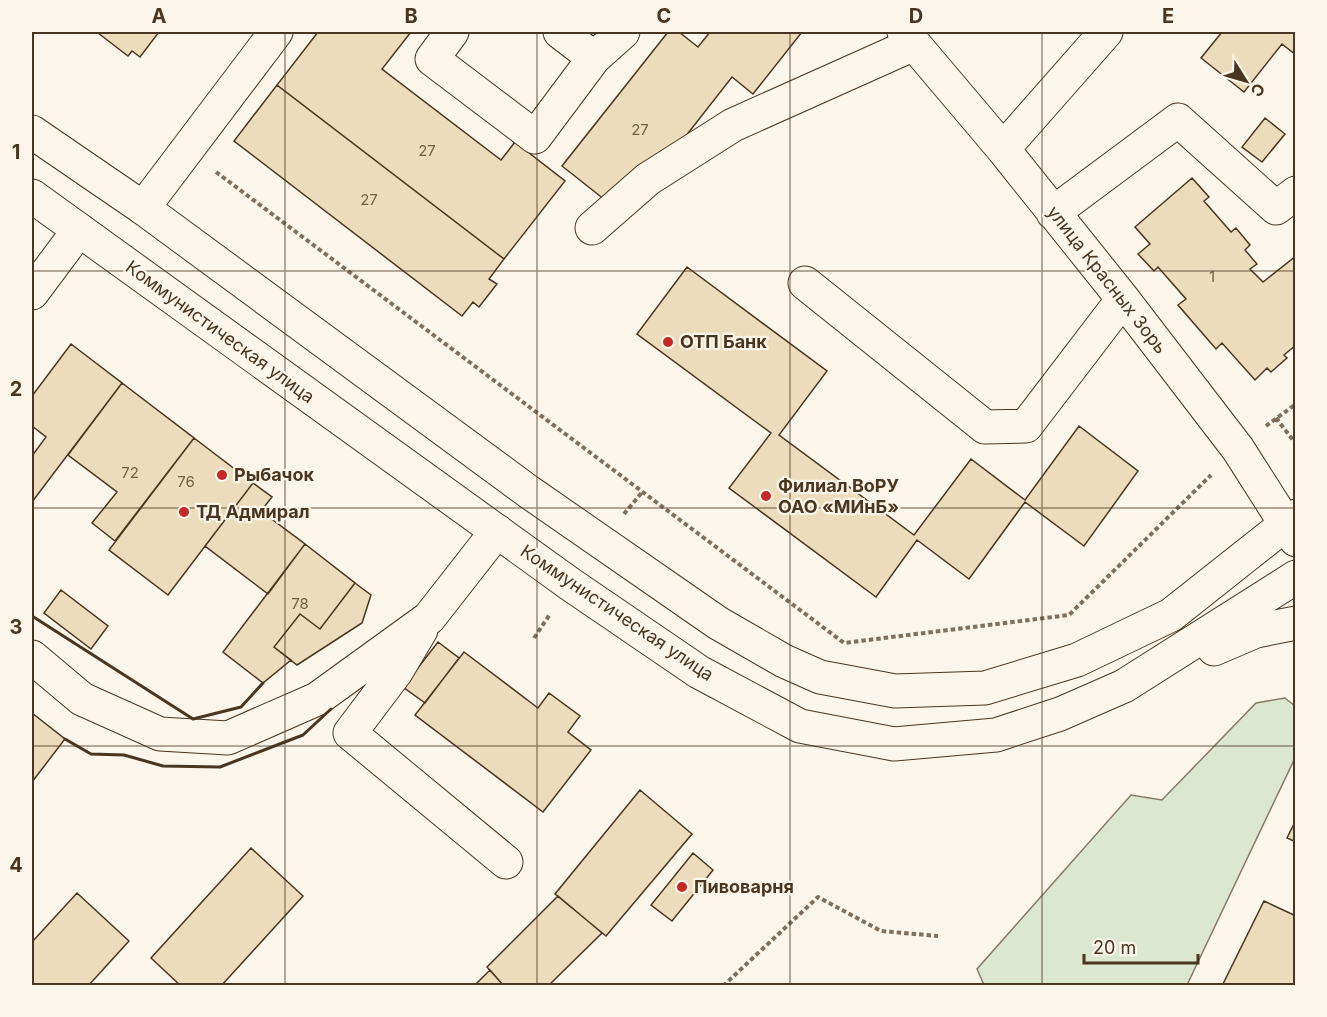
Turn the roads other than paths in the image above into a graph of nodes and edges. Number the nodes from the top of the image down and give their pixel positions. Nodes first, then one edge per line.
1 (276, 32) edge
2 (452, 32) edge
3 (560, 32) edge
4 (623, 32) edge
5 (1106, 32) edge
6 (909, 38) edge
7 (594, 58) junction
8 (32, 132) edge
9 (1003, 149) junction
10 (1296, 193) edge
11 (32, 196) edge
12 (142, 208) junction
13 (1053, 213) junction
14 (592, 228) dead end
15 (79, 230) junction
16 (805, 283) dead end
17 (32, 293) edge
18 (1124, 299) junction
19 (1292, 527) edge
20 (497, 531) junction
21 (1296, 577) edge
22 (429, 618) junction
23 (1296, 623) edge
24 (32, 657) edge
25 (1124, 686) junction
26 (506, 862) dead end

1 - 12 main road
2 - 7 main road
3 - 7 main road
4 - 7 main road
5 - 9 main road
6 - 9 main road, улица Красных Зорь
6 - 14 main road
8 - 12 main road
9 - 13 main road, улица Красных Зорь
10 - 13 main road
11 - 15 main road, Коммунистическая улица
12 - 19 main road
13 - 18 main road, улица Красных Зорь
15 - 17 main road
15 - 20 main road, Коммунистическая улица
16 - 18 main road
18 - 19 main road, улица Красных Зорь
20 - 22 main road
20 - 25 main road, Коммунистическая улица
21 - 25 main road, Коммунистическая улица
22 - 24 main road
22 - 26 main road
23 - 25 main road

